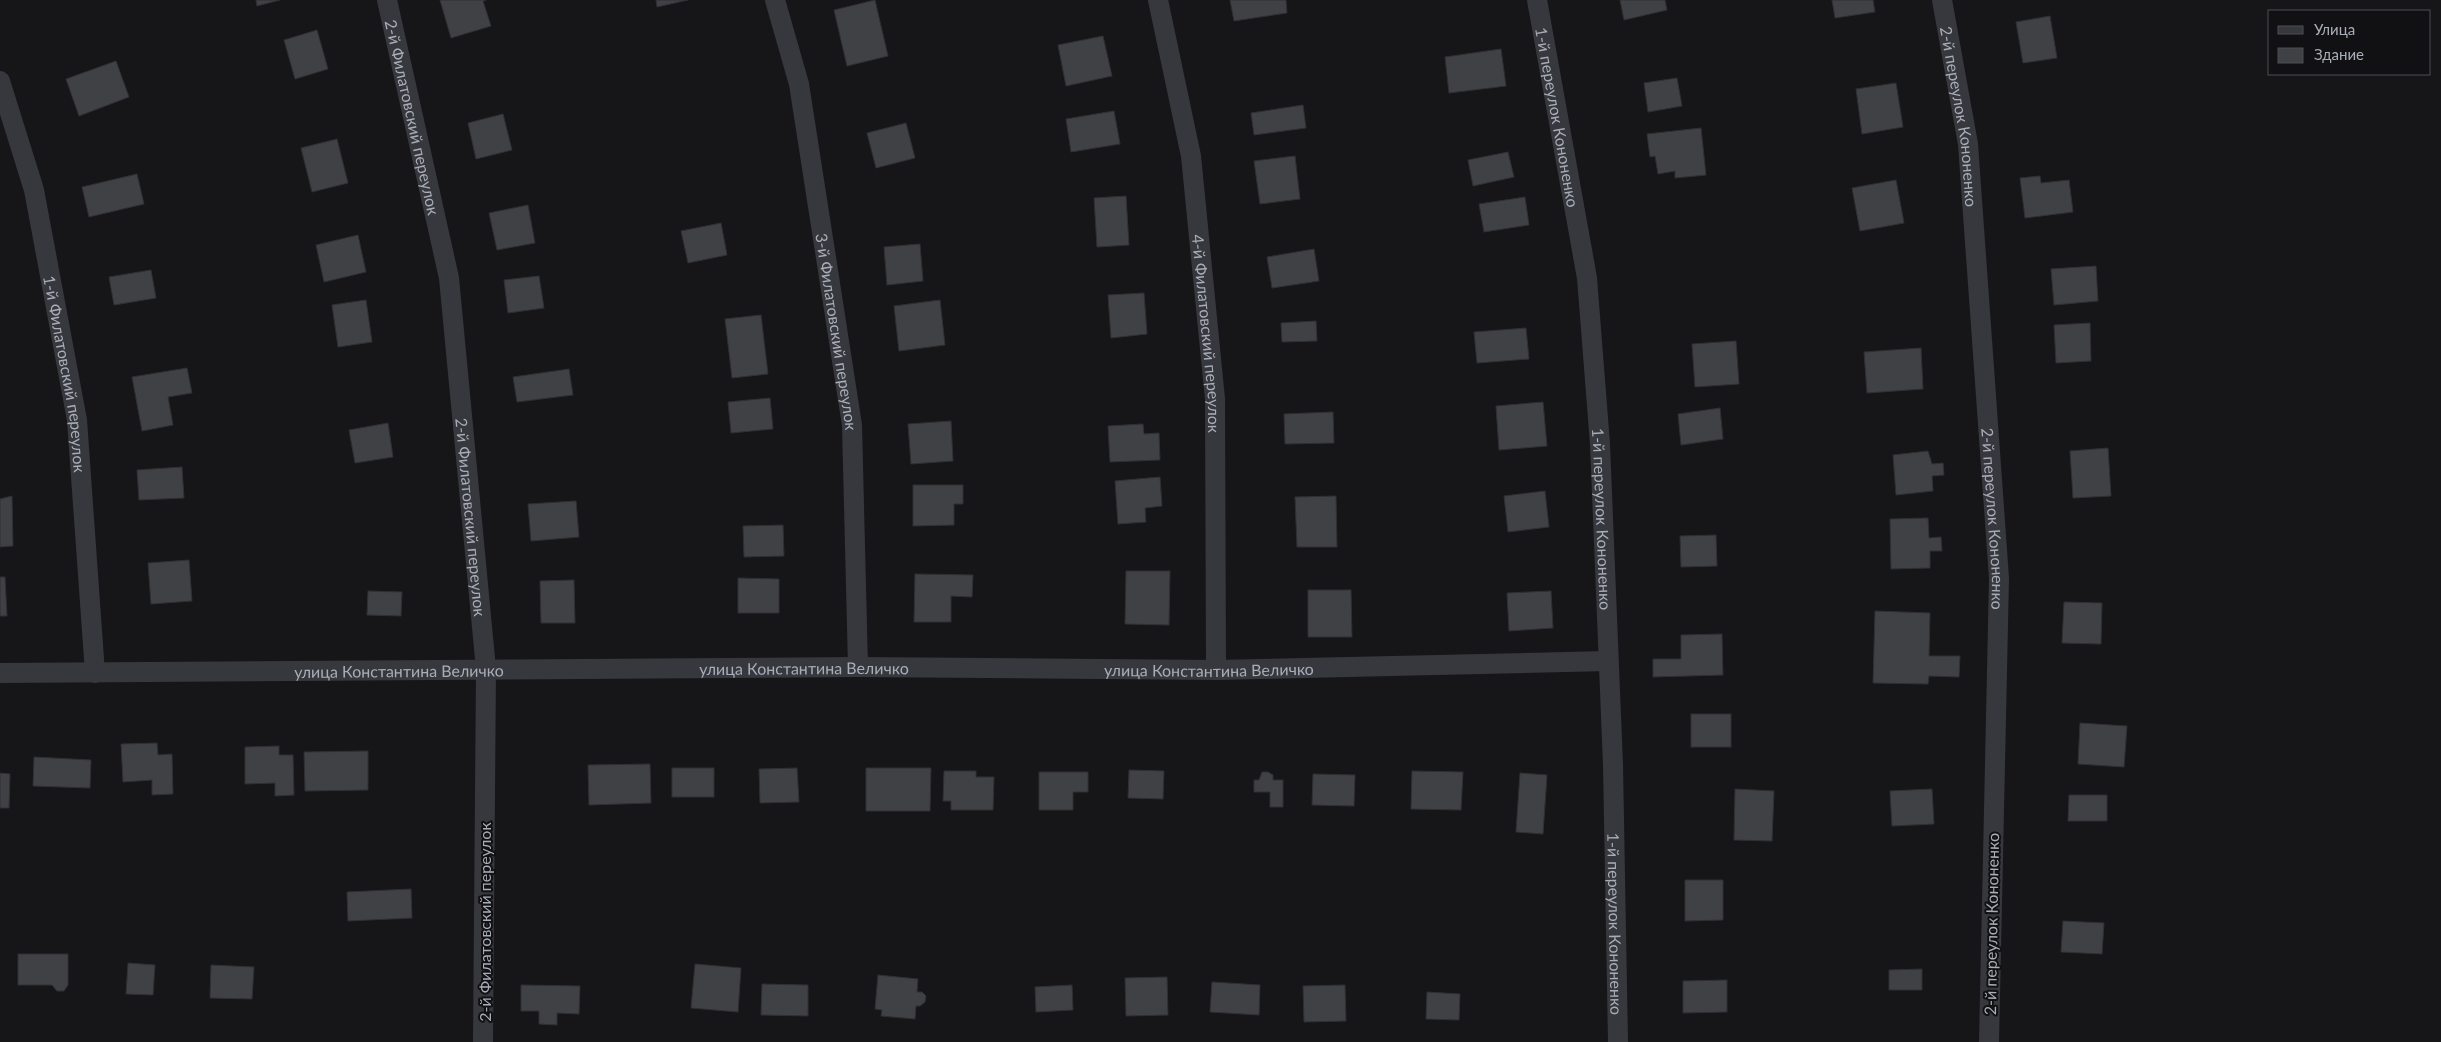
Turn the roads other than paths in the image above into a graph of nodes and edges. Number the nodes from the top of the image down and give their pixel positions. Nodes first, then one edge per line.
1 (387, 0) edge
2 (775, 0) edge
3 (1158, 0) edge
4 (1537, 0) edge
5 (1942, 0) edge
6 (0, 81) edge
7 (1608, 660) junction
8 (858, 666) junction
9 (486, 669) junction
10 (1216, 670) junction
11 (0, 673) edge
12 (95, 673) junction
13 (483, 1042) edge
14 (1618, 1042) edge
15 (1989, 1042) edge

1 - 9 street, 2-й Филатовский переулок
2 - 8 street, 3-й Филатовский переулок
3 - 10 street, 4-й Филатовский переулок
4 - 7 street, 1-й переулок Кононенко
5 - 15 street, 2-й переулок Кононенко
6 - 12 street, 1-й Филатовский переулок
7 - 10 street, улица Константина Величко
7 - 14 street, 1-й переулок Кононенко
8 - 9 street, улица Константина Величко
8 - 10 street, улица Константина Величко
9 - 12 street, улица Константина Величко
9 - 13 street, 2-й Филатовский переулок
11 - 12 street, улица Константина Величко

